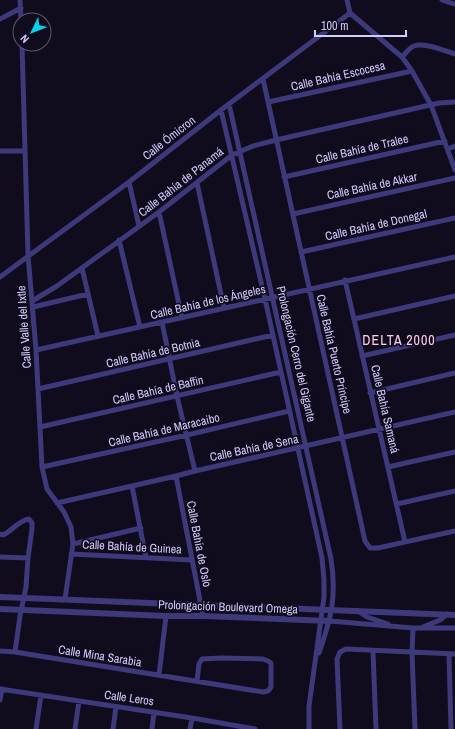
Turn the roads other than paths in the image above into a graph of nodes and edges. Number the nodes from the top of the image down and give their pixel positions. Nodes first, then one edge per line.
1 (20, 0) edge
2 (347, 0) edge
3 (442, 0) edge
4 (454, 4) dead end
5 (21, 8) junction
6 (21, 12) edge
7 (350, 13) junction
8 (0, 19) edge
9 (22, 52) edge
10 (455, 54) edge
11 (402, 57) junction
12 (412, 71) junction
13 (263, 79) junction
14 (268, 102) junction
15 (453, 103) edge
16 (229, 104) junction
17 (431, 105) junction
18 (222, 110) junction
19 (276, 140) junction
20 (445, 141) junction
21 (455, 146) edge
22 (448, 149) junction
23 (0, 151) edge
24 (25, 151) junction
25 (240, 151) junction
26 (232, 155) junction
27 (455, 170) edge
28 (284, 177) junction
29 (455, 178) edge
30 (129, 182) junction
31 (196, 183) junction
32 (158, 212) junction
33 (293, 214) junction
34 (455, 218) edge
35 (139, 226) junction
36 (119, 240) junction
37 (301, 252) junction
38 (28, 255) junction
39 (455, 257) edge
40 (82, 268) junction
41 (0, 277) edge
42 (346, 280) junction
43 (308, 288) junction
44 (88, 294) junction
45 (455, 296) edge
46 (273, 298) junction
47 (265, 299) junction
48 (32, 301) junction
49 (33, 307) junction
50 (224, 308) junction
51 (182, 318) junction
52 (354, 319) junction
53 (162, 322) junction
54 (140, 327) junction
55 (273, 335) junction
56 (455, 335) edge
57 (98, 336) junction
58 (36, 350) junction
59 (362, 356) junction
60 (169, 359) junction
61 (281, 372) junction
62 (455, 374) edge
63 (38, 389) junction
64 (370, 393) junction
65 (177, 396) junction
66 (289, 411) junction
67 (455, 412) edge
68 (40, 427) junction
69 (379, 429) junction
70 (187, 435) junction
71 (342, 438) junction
72 (306, 446) junction
73 (298, 448) junction
74 (455, 452) edge
75 (388, 466) junction
76 (42, 467) junction
77 (195, 471) junction
78 (176, 476) junction
79 (132, 486) junction
80 (455, 491) edge
81 (57, 504) junction
82 (397, 504) junction
83 (141, 528) junction
84 (455, 531) edge
85 (0, 534) edge
86 (405, 542) junction
87 (73, 544) junction
88 (71, 554) junction
89 (0, 556) edge
90 (28, 558) junction
91 (146, 558) junction
92 (192, 560) junction
93 (0, 597) edge
94 (23, 598) junction
95 (65, 599) junction
96 (202, 605) junction
97 (0, 609) edge
98 (22, 610) junction
99 (322, 610) junction
100 (332, 610) junction
101 (358, 611) junction
102 (447, 614) junction
103 (455, 615) edge
104 (166, 616) junction
105 (203, 616) junction
106 (321, 621) junction
107 (330, 621) junction
108 (395, 627) junction
109 (413, 628) junction
110 (420, 628) junction
111 (455, 628) edge
112 (0, 651) edge
113 (373, 651) junction
114 (15, 652) junction
115 (412, 653) junction
116 (449, 654) junction
117 (455, 654) edge
118 (315, 665) junction
119 (159, 675) junction
120 (198, 681) junction
121 (1, 689) edge
122 (41, 695) junction
123 (0, 700) edge
124 (79, 701) junction
125 (116, 707) junction
126 (154, 712) junction
127 (192, 718) junction
128 (230, 727) edge
129 (36, 729) edge
130 (74, 729) edge
131 (113, 729) edge
132 (152, 729) edge
133 (190, 729) edge
134 (255, 729) edge
135 (310, 729) edge
136 (340, 729) edge
137 (376, 729) edge
138 (414, 729) edge
139 (450, 729) edge

1 - 5 street
2 - 7 street
3 - 4 street
5 - 6 street
5 - 8 street
7 - 11 street
7 - 13 street, Calle Ómicron
9 - 24 street, Calle Valle del Ixtle
10 - 11 street
11 - 12 street
12 - 14 street, Calle Bahía Escocesa
12 - 17 street
13 - 14 street, Calle Bahía Puerto Príncipe
13 - 16 street, Calle Ómicron
14 - 19 street, Calle Bahía Puerto Príncipe
15 - 17 street, Calle Bahía de Panamá
16 - 18 street, Calle Ómicron
16 - 25 street, Prolongación Cerro del Gigante
17 - 19 street, Calle Bahía de Panamá
17 - 20 street
18 - 26 street, Prolongación Cerro del Gigante
18 - 30 street, Calle Ómicron
19 - 25 street, Calle Bahía de Panamá
19 - 28 street, Calle Bahía Puerto Príncipe
20 - 22 street
20 - 28 street, Calle Bahía de Tralee
21 - 22 street
22 - 27 street
23 - 24 street
24 - 38 street, Calle Valle del Ixtle
25 - 26 street, Calle Bahía de Panamá
25 - 46 street, Prolongación Cerro del Gigante
26 - 31 street, Calle Bahía de Panamá
26 - 47 street, Prolongación Cerro del Gigante
28 - 33 street, Calle Bahía Puerto Príncipe
29 - 33 street, Calle Bahía de Akkar
30 - 35 street
30 - 38 street, Calle Ómicron
31 - 32 street, Calle Bahía de Panamá
31 - 50 street
32 - 35 street, Calle Bahía de Panamá
32 - 51 street
33 - 37 street, Calle Bahía Puerto Príncipe
34 - 37 street, Calle Bahía de Donegal
35 - 36 street, Calle Bahía de Panamá
36 - 40 street, Calle Bahía de Panamá
36 - 54 street
37 - 43 street, Calle Bahía Puerto Príncipe
38 - 41 street, Calle Ómicron
38 - 48 street, Calle Valle del Ixtle
39 - 42 street, Calle Bahía de los Ángeles
40 - 44 street
40 - 48 street, Calle Bahía de Panamá
42 - 43 street, Calle Bahía de los Ángeles
42 - 52 street, Calle Bahía Samaná
43 - 46 street, Calle Bahía de los Ángeles
43 - 71 street, Calle Bahía Puerto Príncipe
44 - 49 street
44 - 57 street
45 - 52 street
46 - 47 street, Calle Bahía de los Ángeles
46 - 72 street, Prolongación Cerro del Gigante
47 - 50 street, Calle Bahía de los Ángeles
47 - 55 street, Prolongación Cerro del Gigante
48 - 49 street, Calle Valle del Ixtle
49 - 58 street, Calle Valle del Ixtle
50 - 51 street, Calle Bahía de los Ángeles
51 - 53 street, Calle Bahía de los Ángeles
52 - 59 street, Calle Bahía Samaná
53 - 54 street, Calle Bahía de los Ángeles
53 - 60 street
54 - 57 street, Calle Bahía de los Ángeles
55 - 60 street, Calle Bahía de Botnia
55 - 61 street, Prolongación Cerro del Gigante
56 - 59 street
57 - 58 street, Calle Bahía de los Ángeles
58 - 63 street, Calle Valle del Ixtle
59 - 64 street, Calle Bahía Samaná
60 - 63 street, Calle Bahía de Botnia
60 - 65 street
61 - 65 street, Calle Bahía de Baffin
61 - 66 street, Prolongación Cerro del Gigante
62 - 64 street
63 - 68 street, Calle Valle del Ixtle
64 - 69 street, Calle Bahía Samaná
65 - 68 street, Calle Bahía de Baffin
65 - 70 street
66 - 70 street, Calle Bahía de Maracaibo
66 - 73 street, Prolongación Cerro del Gigante
67 - 69 street, Calle Bahía de Sena
68 - 76 street, Calle Valle del Ixtle
69 - 71 street, Calle Bahía de Sena
69 - 75 street, Calle Bahía Samaná
70 - 76 street, Calle Bahía de Maracaibo
70 - 77 street
71 - 72 street, Calle Bahía de Sena
71 - 86 street, Calle Bahía Puerto Príncipe
72 - 73 street, Calle Bahía de Sena
72 - 100 street, Prolongación Cerro del Gigante
73 - 77 street, Calle Bahía de Sena
73 - 99 street, Prolongación Cerro del Gigante
74 - 75 street
75 - 82 street, Calle Bahía Samaná
76 - 81 street, Calle Valle del Ixtle
77 - 78 street, Calle Bahía de Sena
78 - 79 street, Calle Bahía de Sena
78 - 92 street, Calle Bahía de Oslo
79 - 81 street, Calle Bahía de Sena
79 - 83 street
80 - 82 street
81 - 87 street, Calle Valle del Ixtle
82 - 86 street, Calle Bahía Samaná
83 - 87 street
83 - 91 street
84 - 86 street, Calle Bahía Puerto Príncipe
85 - 90 street
87 - 88 street, Calle Valle del Ixtle
88 - 91 street, Calle Bahía de Guinea
88 - 95 street, Calle Valle del Ixtle
89 - 90 street
90 - 94 street
91 - 92 street, Calle Bahía de Guinea
92 - 96 street, Calle Bahía de Oslo
93 - 94 street, Prolongación Boulevard Omega
94 - 95 street, Prolongación Boulevard Omega
94 - 98 street
95 - 96 street, Prolongación Boulevard Omega
96 - 99 street, Prolongación Boulevard Omega
96 - 105 street, Calle Bahía de Oslo
97 - 98 street, Prolongación Boulevard Omega
98 - 104 street, Prolongación Boulevard Omega
98 - 114 street
99 - 100 street, Prolongación Boulevard Omega
99 - 106 street, Prolongación Cerro del Gigante
100 - 101 street, Prolongación Boulevard Omega
100 - 107 street, Prolongación Cerro del Gigante
101 - 102 street, Prolongación Boulevard Omega
101 - 108 street
102 - 103 street, Prolongación Boulevard Omega
102 - 110 street
104 - 105 street, Prolongación Boulevard Omega
104 - 119 street
105 - 106 street, Prolongación Boulevard Omega
106 - 107 street, Prolongación Boulevard Omega
106 - 118 street, Prolongación Cerro del Gigante
107 - 108 street, Prolongación Boulevard Omega
107 - 118 street, Prolongación Cerro del Gigante
108 - 109 street, Prolongación Boulevard Omega
109 - 110 street, Prolongación Boulevard Omega
109 - 115 street
110 - 111 street, Prolongación Boulevard Omega
112 - 114 street, Calle Mina Sarabia
113 - 115 street
113 - 136 street
113 - 137 street
114 - 119 street, Calle Mina Sarabia
115 - 116 street
115 - 138 street
116 - 117 street
116 - 139 street
118 - 135 street
119 - 120 street, Calle Mina Sarabia
120 - 120 street, Calle Mina Sarabia
121 - 122 street, Calle Leros
121 - 123 street
122 - 124 street, Calle Leros
122 - 129 street
124 - 125 street, Calle Leros
124 - 130 street
125 - 126 street, Calle Leros
125 - 131 street
126 - 127 street, Calle Leros
126 - 132 street
127 - 128 street, Calle Leros
127 - 133 street
128 - 134 street, Calle Leros

